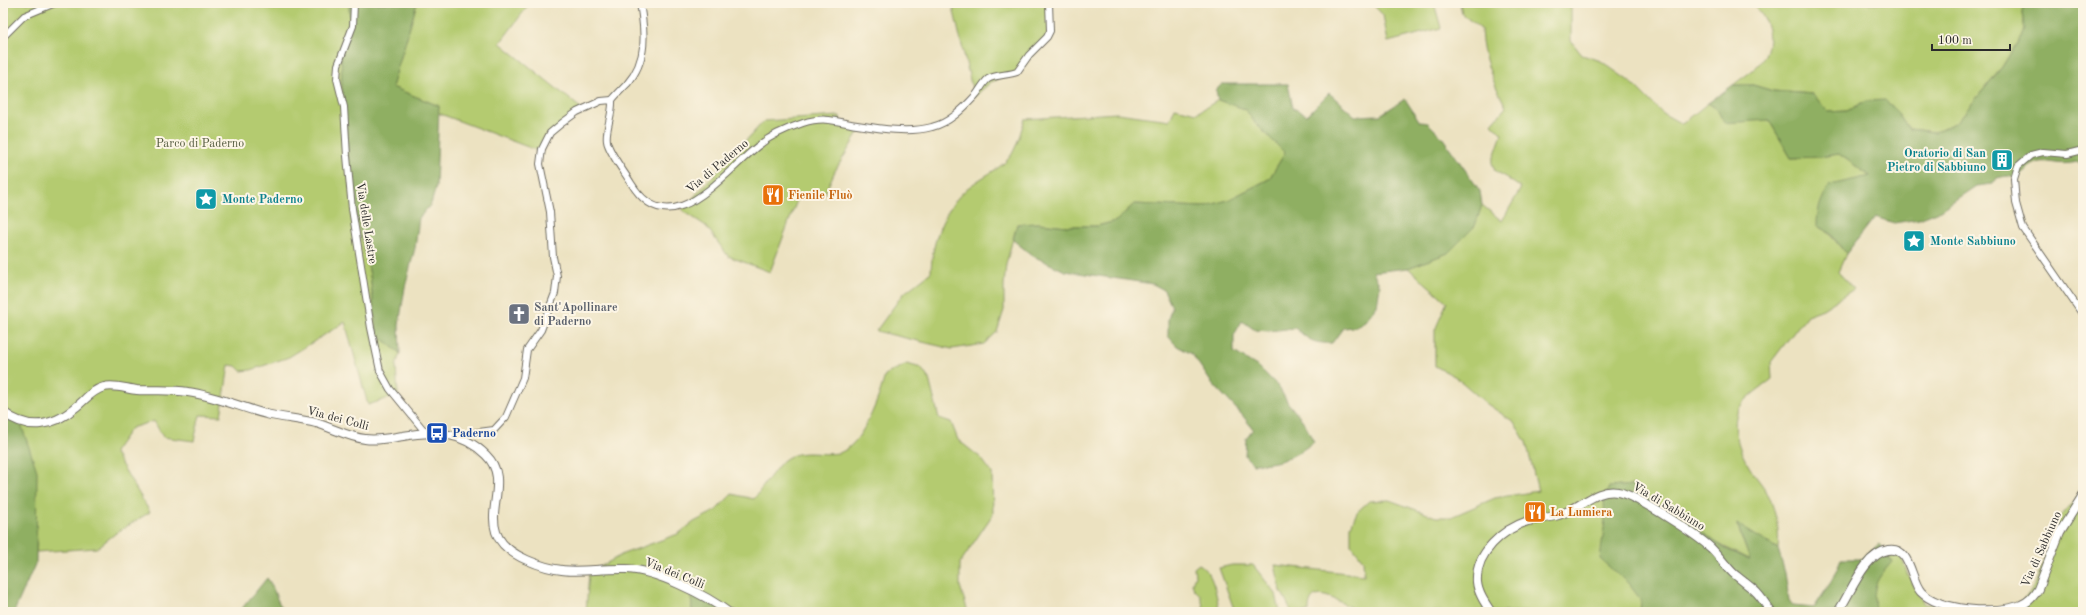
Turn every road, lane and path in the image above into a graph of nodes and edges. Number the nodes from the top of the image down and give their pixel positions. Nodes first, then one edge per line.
1 (55, 3) edge
2 (354, 3) edge
3 (640, 3) edge
4 (1050, 3) edge
5 (3, 37) edge
6 (612, 100) junction
7 (2083, 150) edge
8 (2083, 315) edge
9 (3, 412) edge
10 (426, 433) junction
11 (461, 437) junction
12 (2083, 495) edge
13 (728, 612) edge
14 (1491, 612) edge
15 (1771, 612) edge
16 (1838, 612) edge

1 - 5 street
2 - 10 street, Via delle Lastre
3 - 6 street
4 - 6 street, Via di Paderno
6 - 11 street
7 - 8 street
9 - 10 main road, Via dei Colli
10 - 11 main road, Via dei Colli
11 - 13 main road, Via dei Colli
12 - 16 main road, Via di Sabbiuno
14 - 15 main road, Via di Sabbiuno

